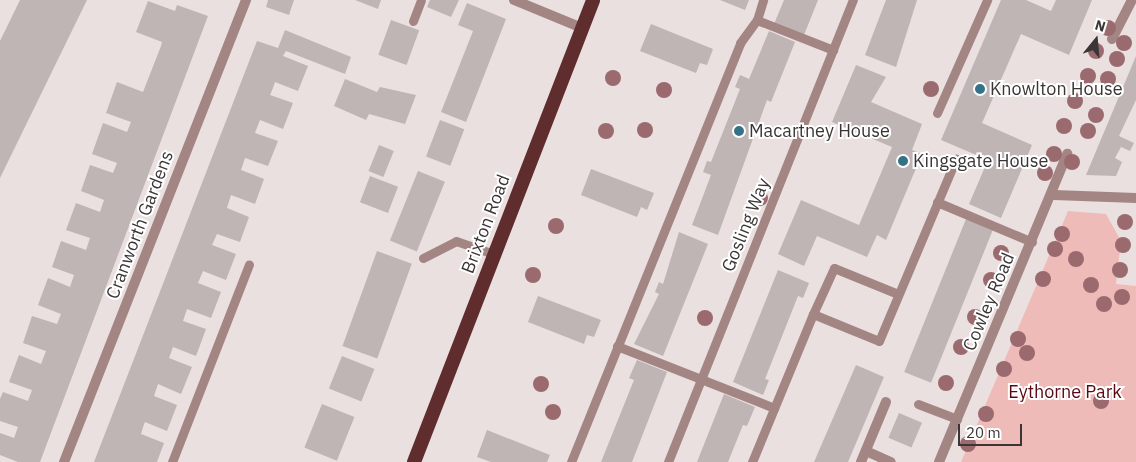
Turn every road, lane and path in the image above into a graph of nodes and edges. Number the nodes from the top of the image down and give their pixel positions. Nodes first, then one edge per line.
1 (246, 0) edge
2 (421, 0) edge
3 (514, 0) edge
4 (593, 0) edge
5 (762, 0) edge
6 (853, 0) edge
7 (987, 0) edge
8 (1132, 0) edge
9 (756, 20) junction
10 (413, 21) dead end
11 (582, 28) junction
12 (1112, 38) dead end
13 (833, 50) junction
14 (937, 114) dead end
15 (1067, 154) dead end
16 (956, 159) dead end
17 (1054, 195) junction
18 (1136, 198) edge
19 (937, 202) junction
20 (1032, 242) junction
21 (494, 254) junction
22 (423, 258) dead end
23 (249, 264) dead end
24 (898, 294) junction
25 (813, 314) junction
26 (617, 346) junction
27 (702, 379) junction
28 (886, 402) dead end
29 (918, 404) dead end
30 (774, 408) junction
31 (957, 419) junction
32 (866, 452) junction
33 (64, 462) edge
34 (172, 462) edge
35 (414, 462) edge
36 (571, 462) edge
37 (668, 462) edge
38 (752, 462) edge
39 (861, 462) edge
40 (891, 462) edge
41 (939, 462) edge

1 - 33 street, Cranworth Gardens
2 - 10 lane
3 - 11 street
4 - 11 highway, Brixton Road
5 - 9 lane
6 - 13 lane, Gosling Way
7 - 14 lane
8 - 12 street
9 - 13 lane
9 - 26 lane
11 - 21 highway, Brixton Road
13 - 27 lane, Gosling Way
15 - 17 street, Cowley Road
16 - 19 lane
17 - 18 street
17 - 20 street, Cowley Road
19 - 20 lane
19 - 24 lane
20 - 31 street, Cowley Road
21 - 22 lane
21 - 35 highway, Brixton Road
23 - 34 lane
24 - 25 lane
24 - 25 lane
25 - 30 lane
26 - 27 lane
26 - 36 lane
27 - 30 lane
27 - 37 lane, Gosling Way
28 - 32 street
29 - 31 lane
30 - 38 lane
31 - 41 street, Cowley Road
32 - 39 street
32 - 40 street

